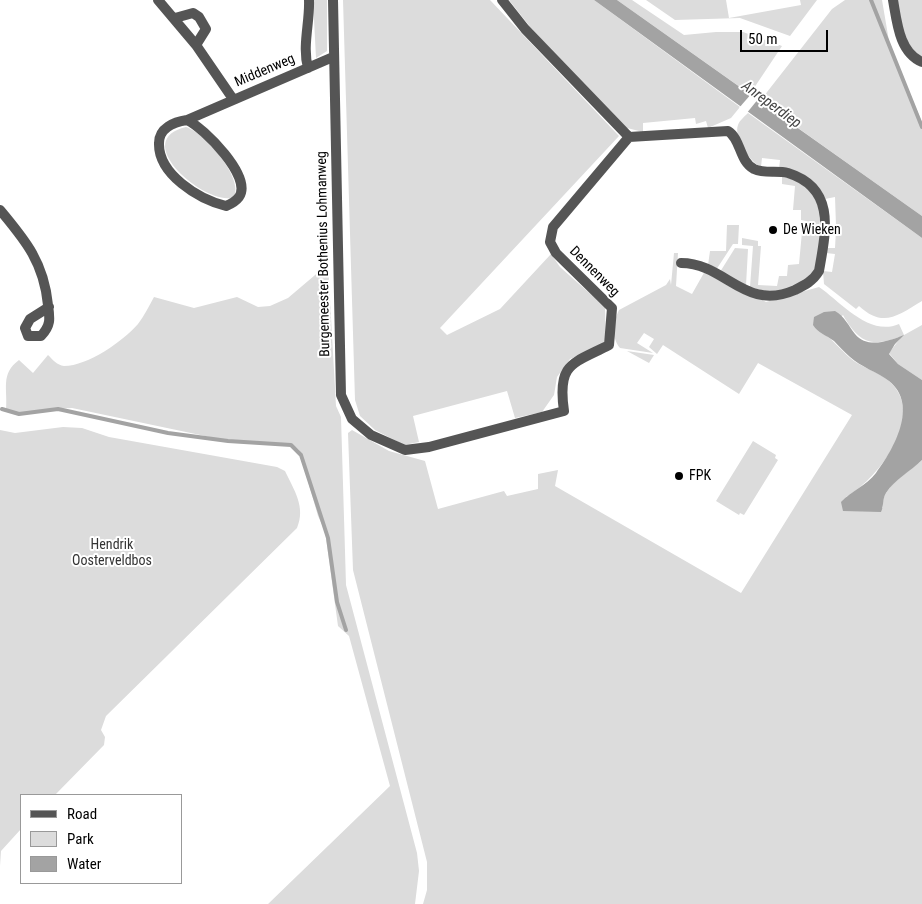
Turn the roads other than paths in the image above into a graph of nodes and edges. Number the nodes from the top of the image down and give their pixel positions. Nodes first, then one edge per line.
1 (158, 0) edge
2 (309, 0) edge
3 (333, 0) edge
4 (502, 0) edge
5 (893, 0) edge
6 (174, 18) junction
7 (196, 45) junction
8 (333, 57) junction
9 (922, 62) edge
10 (308, 68) junction
11 (233, 99) junction
12 (187, 120) junction
13 (628, 137) junction
14 (0, 210) edge
15 (681, 263) dead end
16 (49, 307) dead end
17 (429, 447) joint

1 - 6 street, Middenweg
2 - 10 street, Middenweg
3 - 8 street, Burgemeester Bothenius Lohmanweg
4 - 13 street
5 - 9 street
6 - 7 street, Middenweg
6 - 7 street
7 - 11 street, Middenweg
8 - 10 street, Middenweg
8 - 17 street, Burgemeester Bothenius Lohmanweg
10 - 11 street, Middenweg
11 - 12 street, Middenweg
12 - 12 street, Middenweg
13 - 15 street
13 - 17 street, Dennenweg
14 - 16 street

